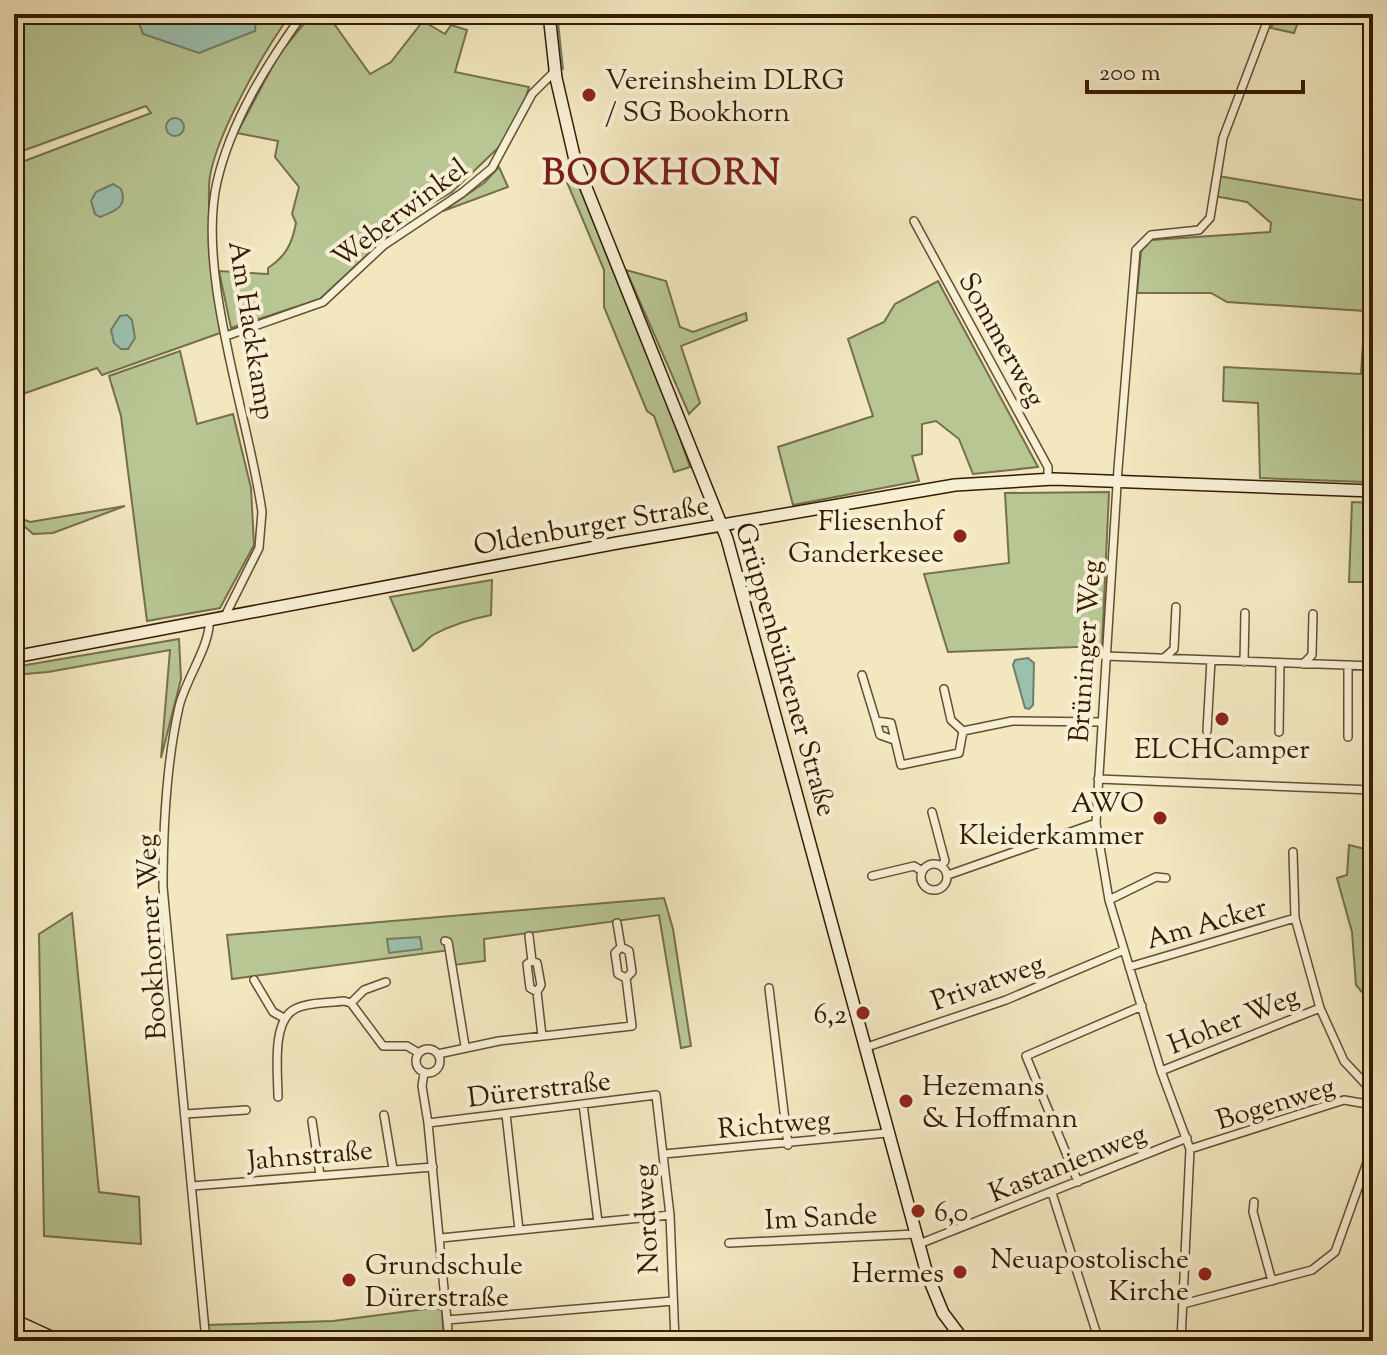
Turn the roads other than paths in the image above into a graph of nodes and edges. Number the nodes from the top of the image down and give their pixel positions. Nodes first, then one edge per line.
1 (303, 14) edge
2 (549, 14) edge
3 (1270, 14) edge
4 (555, 71) junction
5 (914, 221) dead end
6 (226, 336) junction
7 (1048, 479) junction
8 (1118, 481) junction
9 (1373, 491) edge
10 (722, 524) junction
11 (1176, 607) dead end
12 (1245, 613) dead end
13 (1313, 614) dead end
14 (225, 616) junction
15 (209, 619) junction
16 (1174, 649) junction
17 (1312, 655) junction
18 (1105, 656) junction
19 (14, 657) edge
20 (1164, 658) junction
21 (1182, 659) junction
22 (1211, 660) junction
23 (1244, 662) junction
24 (1280, 663) junction
25 (1303, 664) junction
26 (1321, 665) junction
27 (1348, 665) junction
28 (1373, 666) edge
29 (862, 675) dead end
30 (944, 689) dead end
31 (876, 721) junction
32 (1101, 722) junction
33 (963, 731) junction
34 (1207, 731) dead end
35 (1279, 732) dead end
36 (1348, 737) dead end
37 (894, 740) junction
38 (1098, 779) junction
39 (1373, 790) edge
40 (932, 812) dead end
41 (1096, 823) junction
42 (1293, 852) dead end
43 (941, 866) junction
44 (922, 871) junction
45 (948, 875) junction
46 (872, 876) dead end
47 (1166, 878) dead end
48 (1109, 900) junction
49 (1295, 918) junction
50 (617, 923) dead end
51 (529, 936) dead end
52 (445, 941) dead end
53 (621, 947) junction
54 (1124, 950) junction
55 (1129, 967) junction
56 (626, 978) junction
57 (254, 980) dead end
58 (386, 982) dead end
59 (769, 988) dead end
60 (351, 1003) junction
61 (1142, 1006) junction
62 (1320, 1008) junction
63 (284, 1018) junction
64 (542, 1036) junction
65 (465, 1046) junction
66 (864, 1048) junction
67 (419, 1053) junction
68 (438, 1054) junction
69 (1161, 1071) junction
70 (424, 1073) junction
71 (1373, 1092) edge
72 (656, 1095) joint
73 (278, 1097) dead end
74 (583, 1104) junction
75 (1373, 1105) edge
76 (246, 1110) dead end
77 (185, 1114) junction
78 (506, 1114) junction
79 (384, 1115) dead end
80 (312, 1121) dead end
81 (428, 1123) junction
82 (887, 1133) junction
83 (1187, 1138) junction
84 (788, 1145) junction
85 (1373, 1146) edge
86 (1190, 1149) junction
87 (664, 1154) junction
88 (433, 1167) junction
89 (393, 1169) junction
90 (320, 1175) junction
91 (1078, 1182) junction
92 (192, 1186) junction
93 (1052, 1193) junction
94 (1254, 1202) dead end
95 (670, 1215) junction
96 (598, 1222) junction
97 (519, 1230) junction
98 (441, 1238) junction
99 (917, 1239) junction
100 (729, 1243) dead end
101 (1272, 1281) junction
102 (673, 1301) junction
103 (1183, 1304) junction
104 (14, 1320) edge
105 (447, 1320) junction
106 (962, 1339) edge
107 (60, 1341) edge
108 (206, 1341) edge
109 (449, 1341) edge
110 (675, 1341) edge
111 (941, 1341) edge
112 (1099, 1341) edge
113 (1181, 1341) edge

1 - 6 street, Am Hackkamp
2 - 4 street, Grüppenbührener Straße
3 - 8 street, Brüninger Weg
4 - 6 street, Weberwinkel
4 - 10 street, Grüppenbührener Straße
5 - 7 street, Sommerweg
6 - 14 street, Am Hackkamp
7 - 8 street, Oldenburger Straße
7 - 10 street, Oldenburger Straße
8 - 9 street, Oldenburger Straße
8 - 18 street, Brüninger Weg
10 - 14 street, Oldenburger Straße
10 - 66 street, Grüppenbührener Straße
11 - 16 street
12 - 23 street
13 - 17 street
14 - 15 street, Oldenburger Straße
15 - 19 street, Oldenburger Straße
15 - 77 street, Bookhorner Weg
16 - 20 street
16 - 21 street
17 - 25 street
17 - 26 street
18 - 20 street
18 - 32 street, Brüninger Weg
20 - 21 street
21 - 22 street
22 - 23 street
22 - 34 street
23 - 24 street
24 - 25 street
24 - 35 street
25 - 26 street
26 - 27 street
27 - 28 street
27 - 36 street
29 - 31 street
30 - 33 street
31 - 37 street
31 - 37 street
32 - 33 street
32 - 38 street, Brüninger Weg
33 - 37 street
38 - 39 street
38 - 41 street, Brüninger Weg
40 - 43 street
41 - 45 street
41 - 48 street, Brüninger Weg
42 - 49 street
43 - 44 street
43 - 45 street
44 - 45 street
44 - 46 street
47 - 48 street
48 - 54 street, Brüninger Weg
49 - 55 street, Am Acker
49 - 62 street
50 - 53 street
51 - 64 street
52 - 65 street
53 - 56 street
53 - 56 street
54 - 55 street, Brüninger Weg
54 - 66 street, Privatweg
55 - 61 street, Brüninger Weg
56 - 64 street
57 - 63 street
58 - 60 street
59 - 84 street
60 - 63 street
60 - 67 street
61 - 69 street, Brüninger Weg
61 - 91 street
62 - 69 street, Hoher Weg
62 - 71 street
63 - 73 street
64 - 65 street
65 - 68 street
66 - 82 street, Grüppenbührener Straße
67 - 68 street
67 - 70 street
68 - 70 street
69 - 83 street, Brüninger Weg
70 - 81 street, Dürerstraße
72 - 74 street, Dürerstraße
72 - 87 street, Nordweg
74 - 78 street, Dürerstraße
74 - 96 street
75 - 86 street, Bogenweg
76 - 77 street
77 - 92 street, Bookhorner Weg
78 - 81 street, Dürerstraße
78 - 97 street
79 - 89 street
80 - 90 street
81 - 88 street, Dürerstraße
82 - 84 street, Richtweg
82 - 99 street, Grüppenbührener Straße
83 - 86 street, Brüninger Weg
83 - 91 street, Kastanienweg
84 - 87 street, Richtweg
85 - 101 street
86 - 103 street, Brüninger Weg
87 - 95 street, Nordweg
88 - 89 street, Jahnstraße
88 - 98 street, Dürerstraße
89 - 90 street, Jahnstraße
90 - 92 street, Jahnstraße
91 - 93 street, Kastanienweg
92 - 108 street, Bookhorner Weg
93 - 99 street, Kastanienweg
93 - 112 street
94 - 101 street
95 - 96 street
95 - 102 street, Nordweg
96 - 97 street
97 - 98 street
98 - 105 street, Dürerstraße
99 - 100 street, Im Sande
99 - 106 street, Grüppenbührener Straße
101 - 103 street
102 - 105 street
102 - 110 street, Nordweg
103 - 113 street, Brüninger Weg
104 - 107 street
105 - 109 street, Dürerstraße
106 - 111 street

